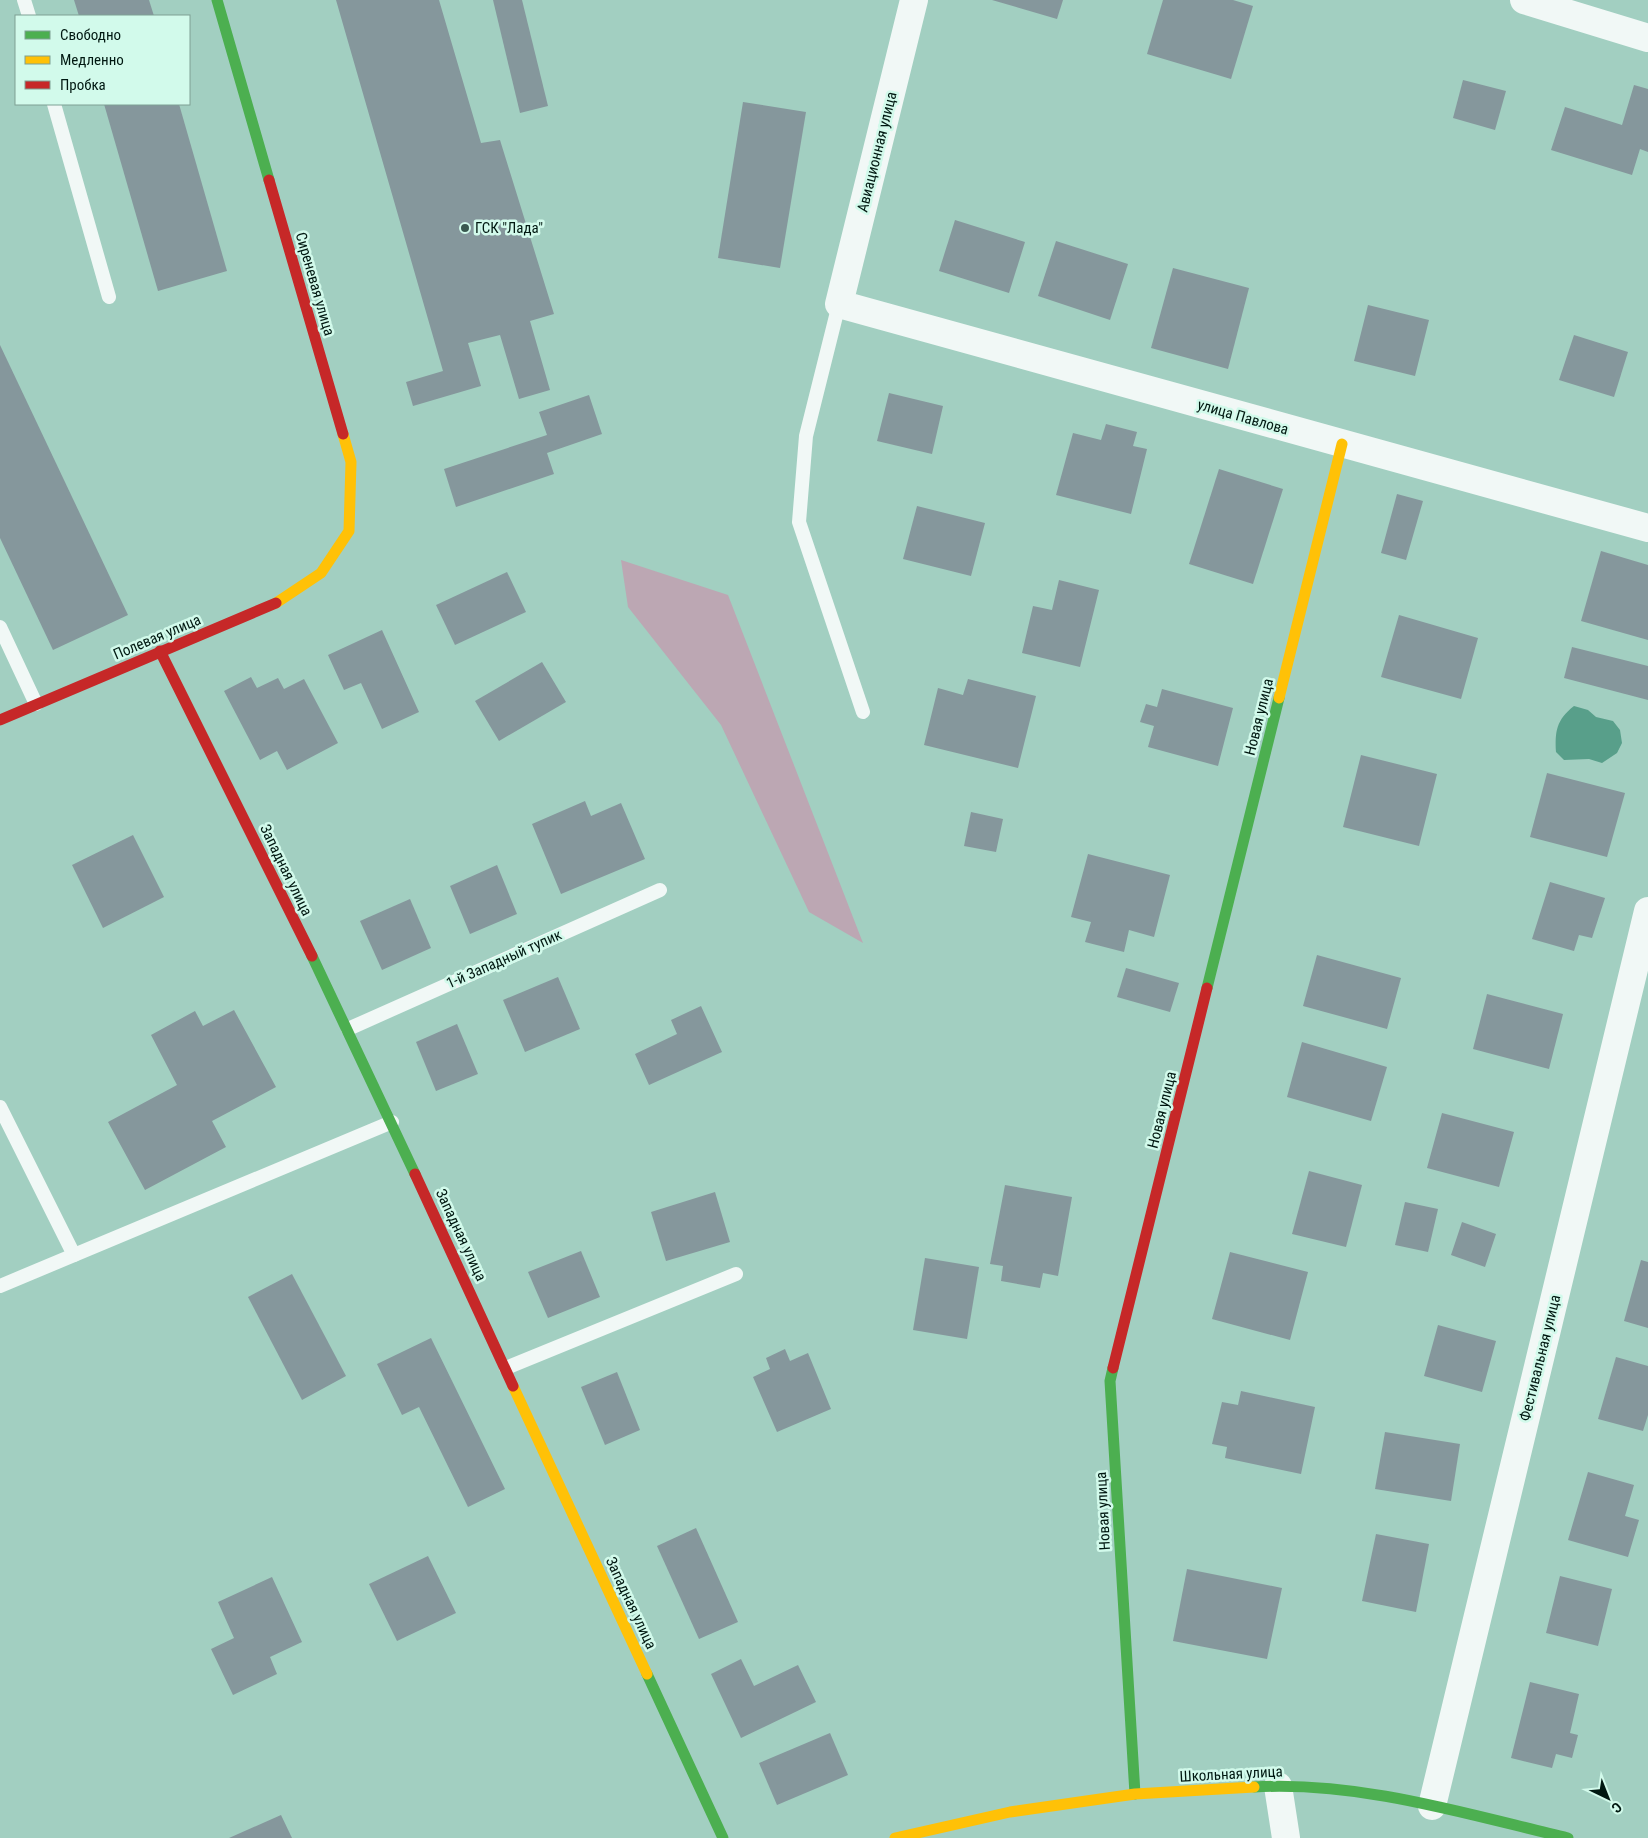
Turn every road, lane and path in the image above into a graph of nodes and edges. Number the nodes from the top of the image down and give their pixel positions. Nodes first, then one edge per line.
1 (24, 0) edge
2 (217, 0) edge
3 (914, 0) edge
4 (1524, 0) edge
5 (1594, 10) edge
6 (29, 15) edge
7 (1648, 38) edge
8 (54, 105) edge
9 (109, 297) dead end
10 (839, 304) junction
11 (1342, 444) junction
12 (1648, 528) edge
13 (321, 573) joint
14 (0, 628) edge
15 (160, 651) junction
16 (36, 704) junction
17 (863, 712) dead end
18 (0, 720) edge
19 (660, 890) dead end
20 (1648, 911) edge
21 (348, 1029) junction
22 (0, 1107) edge
23 (392, 1122) junction
24 (74, 1255) junction
25 (736, 1274) dead end
26 (0, 1286) edge
27 (506, 1368) junction
28 (1278, 1786) junction
29 (1135, 1794) junction
30 (1432, 1806) junction
31 (723, 1838) edge
32 (895, 1838) edge
33 (1286, 1838) edge
34 (1568, 1838) edge

1 - 6 lane
2 - 13 street, Сиреневая улица
3 - 10 street, Авиационная улица
4 - 5 street
5 - 7 street
8 - 9 lane
10 - 11 street, улица Павлова
10 - 17 lane
11 - 12 street, улица Павлова
11 - 29 street, Новая улица
13 - 15 street, Полевая улица
14 - 16 lane
15 - 16 street, Полевая улица
15 - 21 street, Западная улица
16 - 18 street, Полевая улица
19 - 21 lane, 1-й Западный тупик
20 - 30 street, Фестивальная улица
21 - 23 street, Западная улица
22 - 24 lane
23 - 24 lane
23 - 27 street, Западная улица
24 - 26 lane
25 - 27 lane
27 - 31 street, Западная улица
28 - 29 street, Школьная улица
28 - 30 street, Школьная улица
28 - 33 street
29 - 32 street, Школьная улица
30 - 34 street, Школьная улица

